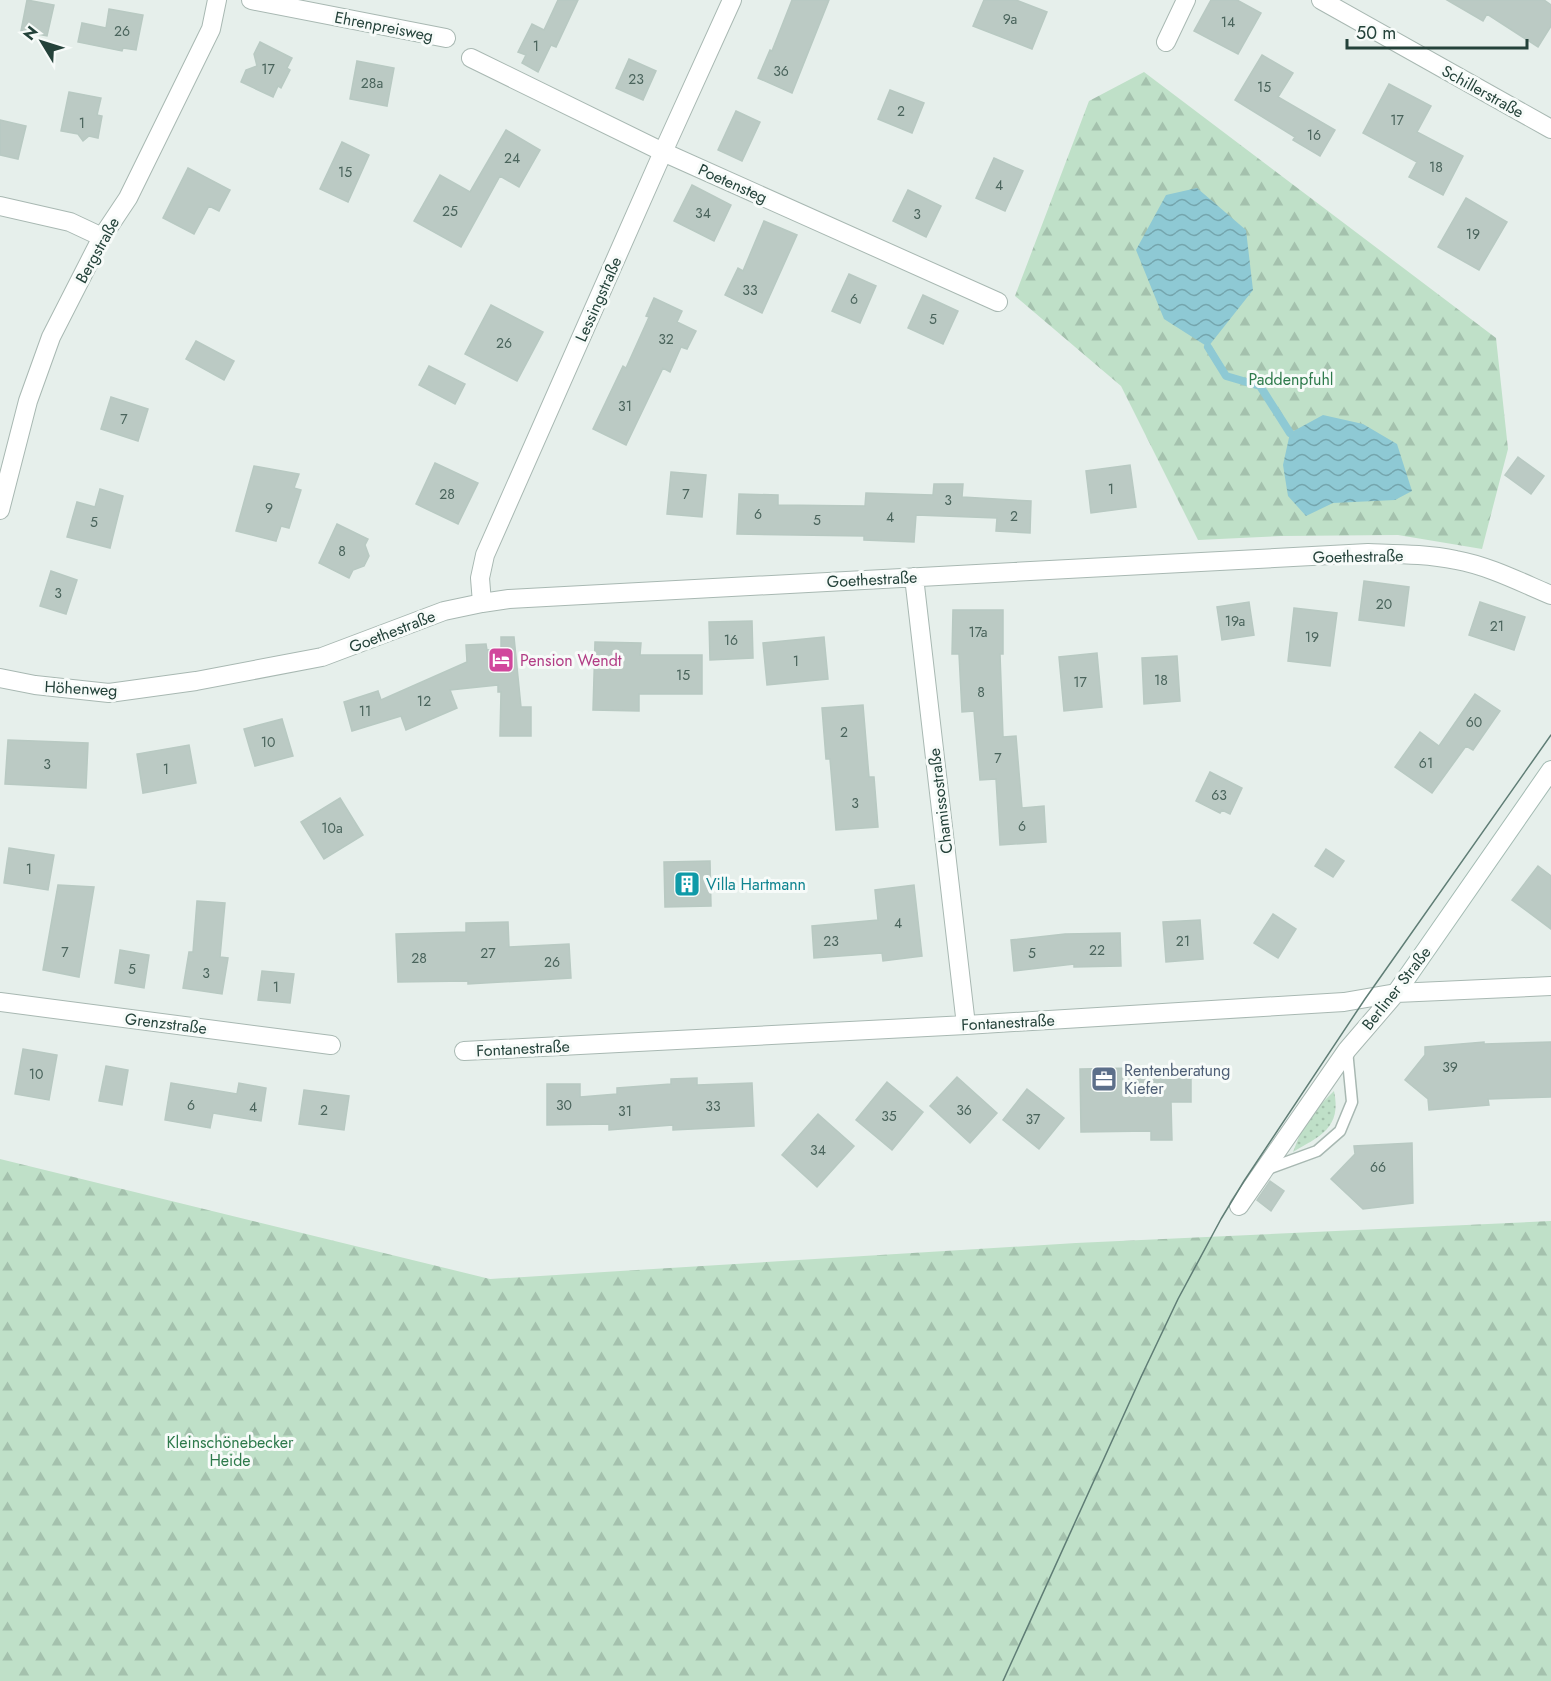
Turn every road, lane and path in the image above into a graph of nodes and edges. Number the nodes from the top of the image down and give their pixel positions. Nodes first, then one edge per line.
1 (218, 0) edge
2 (251, 0) edge
3 (732, 0) edge
4 (1186, 0) edge
5 (1321, 0) edge
6 (446, 38) dead end
7 (1166, 42) dead end
8 (471, 58) dead end
9 (1551, 129) edge
10 (663, 152) junction
11 (0, 206) edge
12 (102, 237) junction
13 (998, 302) dead end
14 (0, 510) edge
15 (914, 577) junction
16 (1551, 595) edge
17 (482, 603) junction
18 (0, 678) edge
19 (198, 681) joint
20 (1551, 770) edge
21 (1551, 986) edge
22 (1396, 993) junction
23 (0, 1002) edge
24 (966, 1025) junction
25 (331, 1045) dead end
26 (1347, 1050) junction
27 (464, 1051) dead end
28 (1262, 1171) junction
29 (1239, 1206) dead end

1 - 12 street, Bergstraße
2 - 6 street, Ehrenpreisweg
3 - 10 street, Lessingstraße
4 - 7 street
5 - 9 street, Schillerstraße
8 - 10 street, Poetensteg
10 - 13 street, Poetensteg
10 - 17 street, Lessingstraße
11 - 12 street
12 - 14 street, Bergstraße
15 - 16 street, Goethestraße
15 - 17 street, Goethestraße
15 - 24 street, Chamissostraße
17 - 19 street, Goethestraße
18 - 19 street, Höhenweg
20 - 22 street, Berliner Straße
21 - 22 street, Fontanestraße
22 - 24 street, Fontanestraße
22 - 26 street, Berliner Straße
23 - 25 street, Grenzstraße
24 - 27 street, Fontanestraße
26 - 28 street, Berliner Straße
26 - 28 lane
28 - 29 street, Berliner Straße

